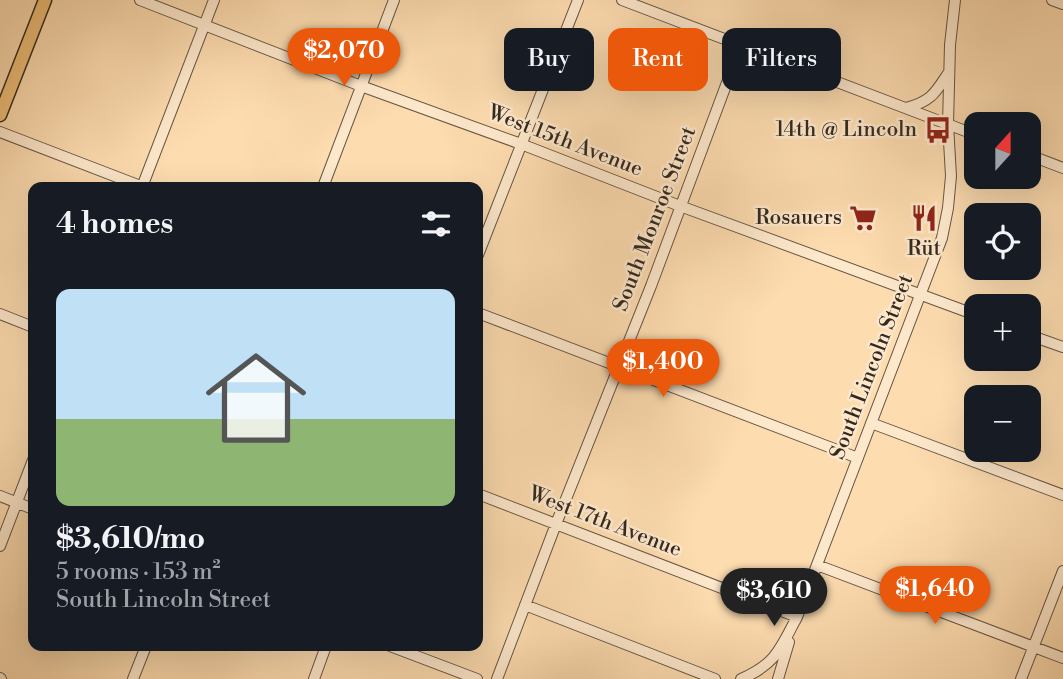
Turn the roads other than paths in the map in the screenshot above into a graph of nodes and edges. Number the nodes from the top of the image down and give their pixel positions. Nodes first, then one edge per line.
1 (44, 0) edge
2 (140, 0) edge
3 (214, 0) edge
4 (394, 0) edge
5 (578, 0) edge
6 (622, 0) edge
7 (955, 0) edge
8 (1052, 0) edge
9 (1063, 4) edge
10 (648, 5) edge
11 (204, 24) junction
12 (722, 37) edge
13 (950, 72) junction
14 (841, 83) edge
15 (361, 86) junction
16 (724, 91) edge
17 (906, 108) junction
18 (0, 115) edge
19 (948, 124) junction
20 (964, 130) edge
21 (0, 132) edge
22 (521, 144) junction
23 (1041, 160) edge
24 (1063, 168) edge
25 (129, 182) edge
26 (144, 182) edge
27 (325, 182) edge
28 (680, 206) junction
29 (483, 242) edge
30 (921, 294) junction
31 (964, 310) edge
32 (0, 314) edge
33 (483, 315) edge
34 (28, 325) edge
35 (1041, 339) edge
36 (1063, 347) edge
37 (619, 366) junction
38 (871, 423) junction
39 (858, 458) junction
40 (28, 472) edge
41 (1063, 495) edge
42 (0, 496) edge
43 (483, 496) edge
44 (16, 502) junction
45 (28, 507) edge
46 (556, 524) junction
47 (0, 546) edge
48 (817, 565) junction
49 (1063, 571) edge
50 (525, 605) junction
51 (797, 617) junction
52 (1033, 647) junction
53 (144, 651) edge
54 (324, 651) edge
55 (403, 651) edge
56 (1063, 658) edge
57 (133, 679) edge
58 (314, 679) edge
59 (477, 679) edge
60 (497, 679) edge
61 (715, 679) edge
62 (741, 679) edge
63 (778, 679) edge
64 (1021, 679) edge

1 - 18 main road
2 - 11 street, West 15th Avenue
3 - 11 street
4 - 15 street
5 - 22 street
6 - 10 street
7 - 13 street
8 - 9 street
10 - 12 street
11 - 15 street, West 15th Avenue
11 - 26 street
13 - 17 street
13 - 19 street
14 - 17 street
15 - 22 street, West 15th Avenue
15 - 27 street
16 - 28 street, South Monroe Street
17 - 19 street
19 - 20 street
19 - 30 street, South Lincoln Street
21 - 25 street
22 - 28 street, West 15th Avenue
22 - 29 street
23 - 24 street
28 - 30 street, West 15th Avenue
28 - 37 street, South Monroe Street
30 - 31 street, West 15th Avenue
30 - 38 street, South Lincoln Street
32 - 34 street
33 - 37 street
35 - 36 street
37 - 39 street
37 - 46 street, South Monroe Street
38 - 39 street, South Lincoln Street
38 - 41 street
39 - 48 street, South Lincoln Street
40 - 44 street
42 - 44 street
43 - 46 street, West 17th Avenue
44 - 45 street
44 - 47 street
46 - 50 street, South Monroe Street
46 - 51 street, West 17th Avenue
48 - 51 street, South Lincoln Street
48 - 52 street
49 - 52 street
50 - 60 street, South Monroe Street
50 - 61 street
51 - 62 street, South Lincoln Street
51 - 63 street, South Lincoln Street
52 - 56 street
52 - 64 street
53 - 57 street
54 - 58 street
55 - 59 street

